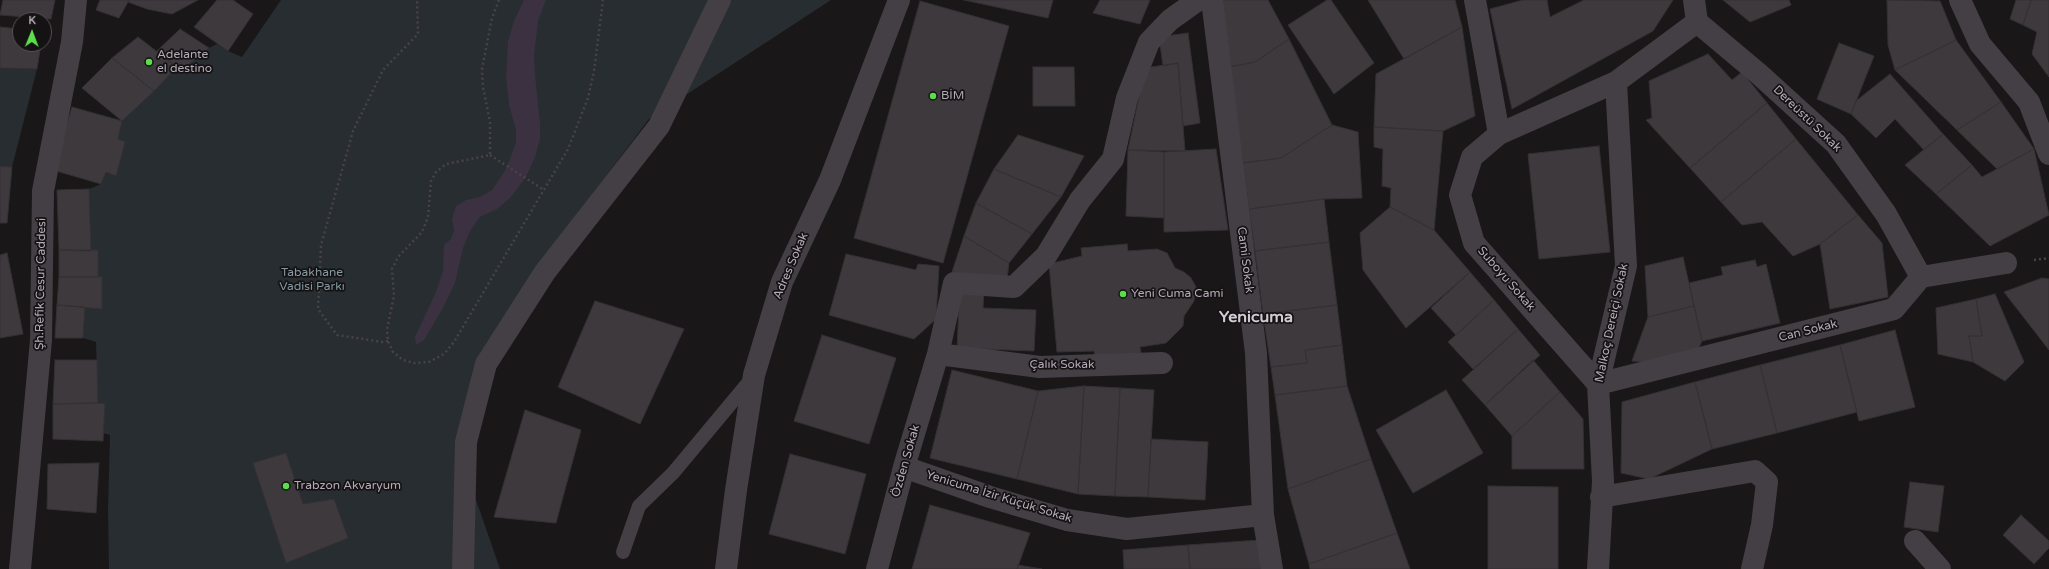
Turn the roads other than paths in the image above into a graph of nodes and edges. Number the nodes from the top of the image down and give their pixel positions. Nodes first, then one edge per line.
1 (76, 0) edge
2 (720, 0) edge
3 (899, 0) edge
4 (1198, 0) edge
5 (1212, 0) edge
6 (1475, 0) edge
7 (1694, 0) edge
8 (1960, 0) edge
9 (1697, 22) junction
10 (1616, 82) junction
11 (1499, 134) junction
12 (2049, 154) edge
13 (2006, 263) dead end
14 (1921, 277) junction
15 (938, 354) junction
16 (1162, 363) dead end
17 (754, 375) junction
18 (1598, 384) junction
19 (904, 467) junction
20 (1602, 497) junction
21 (1263, 515) junction
22 (1915, 541) dead end
23 (624, 552) dead end
24 (20, 569) edge
25 (463, 569) edge
26 (726, 569) edge
27 (877, 569) edge
28 (1272, 569) edge
29 (1598, 569) edge
30 (1752, 569) edge
31 (1940, 569) edge

1 - 24 street, Şh.Refik Cesur Caddesi
2 - 25 street
3 - 17 street, Adres Sokak
4 - 15 street, Özden Sokak
5 - 21 street, Cami Sokak
6 - 11 street
7 - 9 street
8 - 12 street
9 - 10 street
9 - 14 street, Dereüstü Sokak
10 - 11 street, Suboyu Sokak
10 - 18 street, Malkoç Dereiçi Sokak
11 - 18 street, Suboyu Sokak
13 - 14 street
14 - 18 street, Can Sokak
15 - 16 street, Çalık Sokak
15 - 19 street, Özden Sokak
17 - 23 lane
17 - 26 street, Adres Sokak
18 - 20 street, Malkoç Dereiçi Sokak
19 - 21 street, Yenicuma İzir Küçük Sokak
19 - 27 street, Özden Sokak
20 - 29 street, Malkoç Dereiçi Sokak
20 - 30 street
21 - 28 street, Cami Sokak
22 - 31 street

